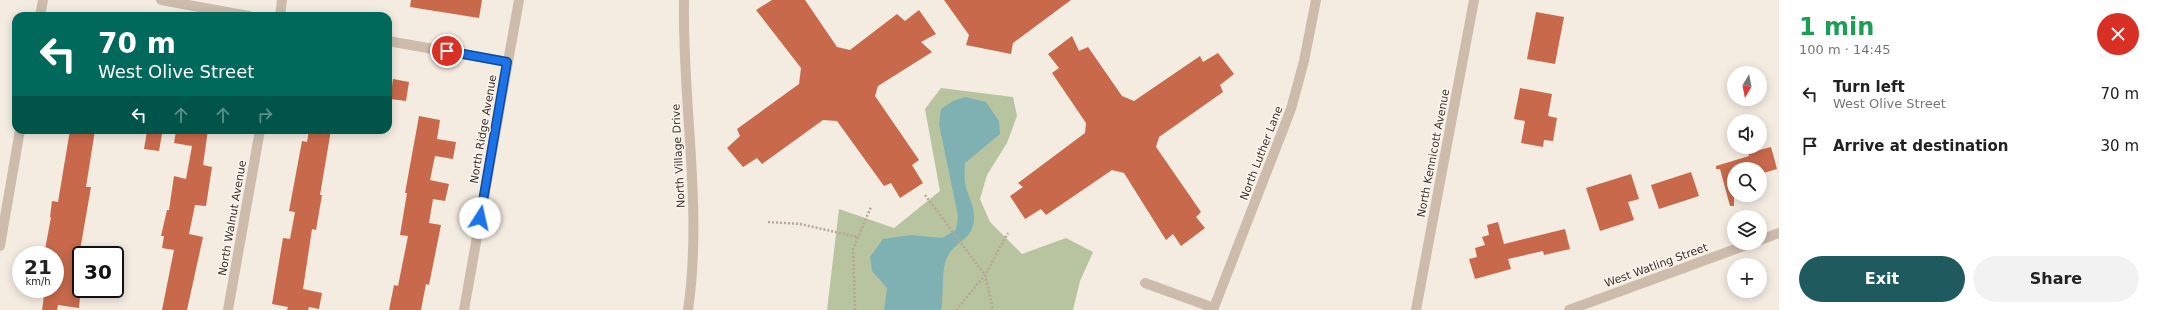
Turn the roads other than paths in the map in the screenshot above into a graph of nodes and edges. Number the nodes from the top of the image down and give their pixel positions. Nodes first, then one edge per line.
1 (43, 0) edge
2 (161, 0) edge
3 (282, 0) edge
4 (519, 0) edge
5 (684, 0) edge
6 (1316, 0) edge
7 (1474, 0) edge
8 (41, 12) edge
9 (227, 12) edge
10 (280, 12) edge
11 (392, 42) edge
12 (507, 62) junction
13 (19, 134) edge
14 (259, 134) edge
15 (1779, 233) edge
16 (1767, 237) edge
17 (0, 246) edge
18 (1733, 250) edge
19 (1145, 283) dead end
20 (1214, 309) edge
21 (228, 310) edge
22 (464, 310) edge
23 (688, 310) edge
24 (1416, 310) edge
25 (1569, 310) edge

1 - 8 street
2 - 9 street
3 - 10 street
4 - 12 street, North Ridge Avenue
5 - 23 street, North Village Drive
6 - 20 street, North Luther Lane
7 - 24 street, North Kennicott Avenue
11 - 12 street
12 - 22 street, North Ridge Avenue
13 - 17 street
14 - 21 street, North Walnut Avenue
15 - 16 street
18 - 25 street, West Watling Street
19 - 20 street

